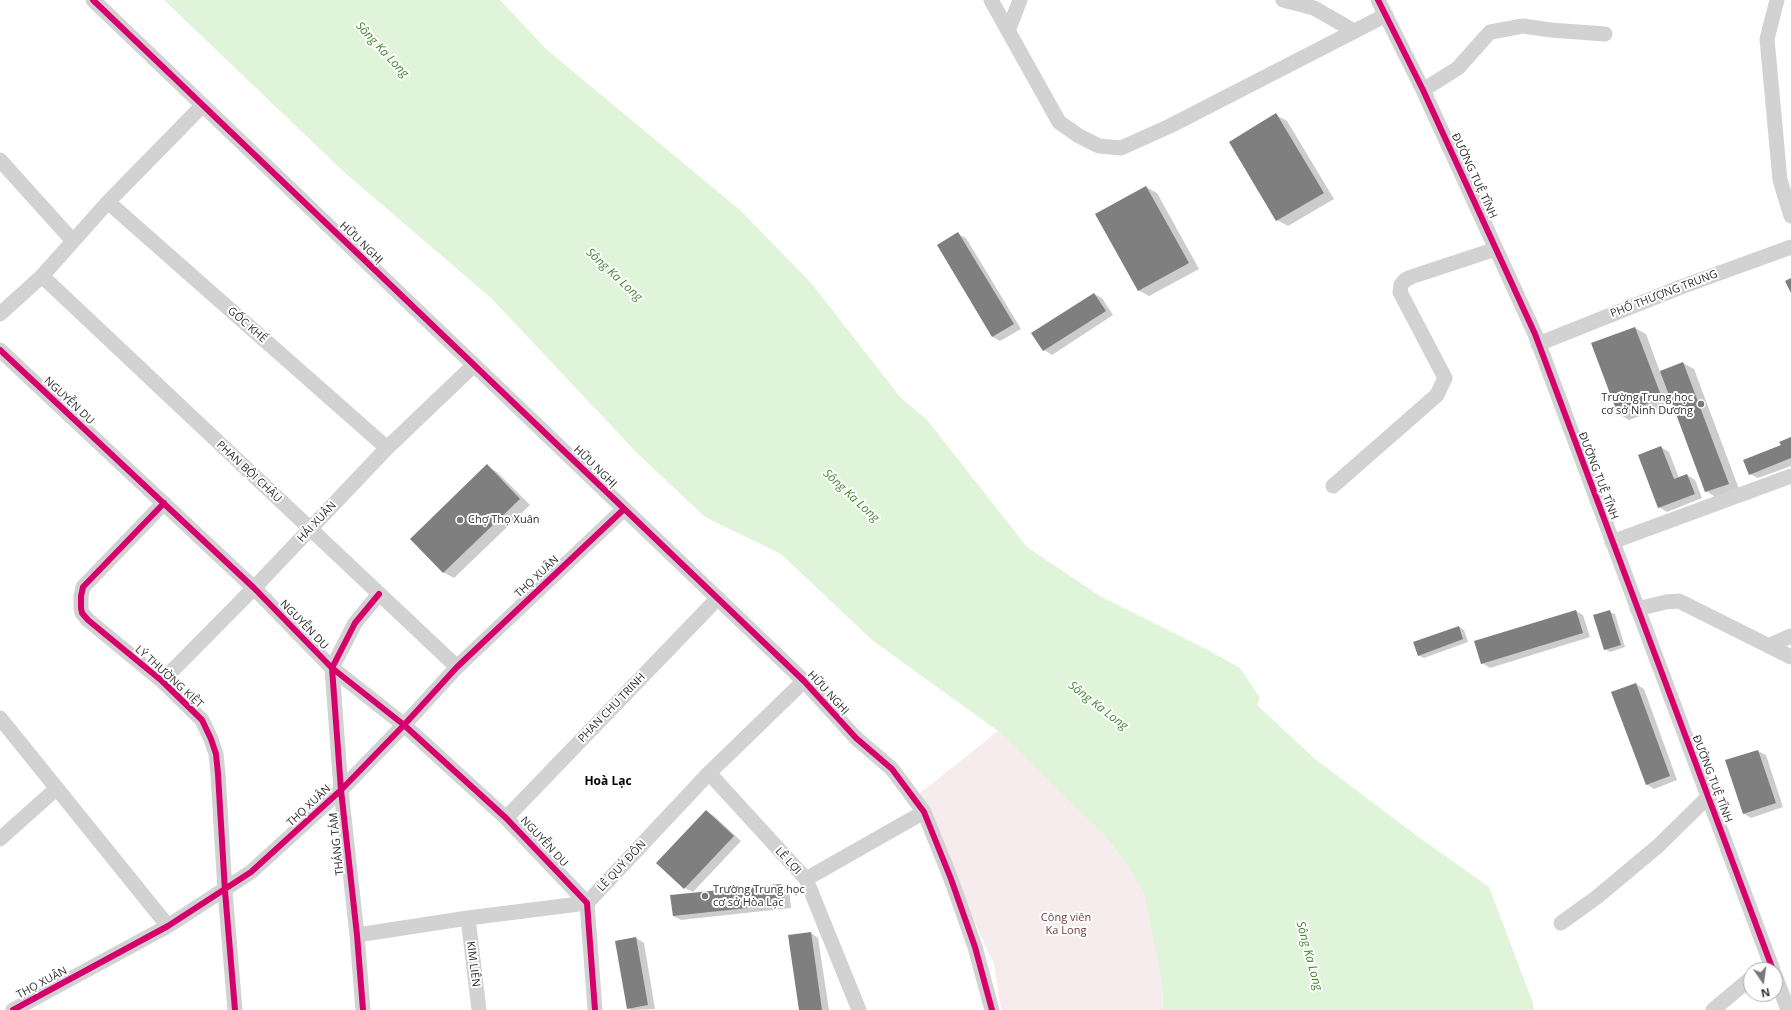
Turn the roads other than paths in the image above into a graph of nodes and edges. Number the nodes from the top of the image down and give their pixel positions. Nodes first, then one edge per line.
1 (93, 0) edge
2 (992, 0) edge
3 (1020, 0) edge
4 (1283, 0) edge
5 (1378, 0) edge
6 (1777, 0) edge
7 (1386, 15) junction
8 (1008, 31) junction
9 (1354, 31) junction
10 (1604, 34) dead end
11 (1423, 90) junction
12 (202, 106) junction
13 (0, 160) edge
14 (108, 202) junction
15 (1791, 216) edge
16 (73, 241) junction
17 (1791, 247) edge
18 (1496, 249) junction
19 (42, 276) junction
20 (0, 314) edge
21 (1538, 344) junction
22 (0, 350) edge
23 (474, 365) junction
24 (387, 448) junction
25 (1791, 476) edge
26 (1333, 486) dead end
27 (164, 503) junction
28 (624, 509) junction
29 (310, 530) junction
30 (1612, 542) junction
31 (254, 588) junction
32 (379, 594) junction
33 (718, 598) junction
34 (1637, 608) junction
35 (1791, 636) edge
36 (1768, 646) junction
37 (1791, 657) edge
38 (457, 667) junction
39 (332, 668) junction
40 (162, 680) junction
41 (804, 681) junction
42 (0, 718) edge
43 (404, 725) junction
44 (709, 773) junction
45 (56, 788) junction
46 (341, 790) junction
47 (1708, 797) junction
48 (924, 812) junction
49 (506, 818) junction
50 (0, 839) edge
51 (806, 879) junction
52 (225, 891) junction
53 (588, 903) junction
54 (468, 918) junction
55 (1561, 923) dead end
56 (168, 926) junction
57 (357, 935) junction
58 (1767, 962) edge
59 (1743, 985) edge
60 (1783, 999) edge
61 (13, 1010) edge
62 (235, 1010) edge
63 (363, 1010) edge
64 (479, 1010) edge
65 (595, 1010) edge
66 (858, 1010) edge
67 (992, 1010) edge
68 (1713, 1010) edge
69 (1788, 1010) edge

1 - 12 street, HỮU NGHỊ
2 - 8 street
3 - 8 street
4 - 9 street
5 - 7 street, ĐƯỜNG TUỆ TĨNH
6 - 15 street
7 - 9 street
7 - 11 street, ĐƯỜNG TUỆ TĨNH
8 - 9 street
10 - 11 street
11 - 18 street, ĐƯỜNG TUỆ TĨNH
12 - 14 street
12 - 23 street, HỮU NGHỊ
13 - 16 street
14 - 16 street
14 - 24 street, GỐC KHẾ
16 - 19 street
17 - 21 street, PHỐ THƯỢNG TRUNG
18 - 21 street, ĐƯỜNG TUỆ TĨNH
18 - 26 street
19 - 20 street
19 - 29 street, PHAN BỘI CHÂU
21 - 30 street, ĐƯỜNG TUỆ TĨNH
22 - 27 street, NGUYỄN DU
23 - 24 street, HẢI XUÂN
23 - 28 street, HỮU NGHỊ
24 - 29 street, HẢI XUÂN
25 - 30 street
27 - 31 street, NGUYỄN DU
27 - 40 street, LÝ THƯỜNG KIỆT
28 - 33 street, HỮU NGHỊ
28 - 38 street, THỌ XUÂN
29 - 31 street, HẢI XUÂN
29 - 32 street, PHAN BỘI CHÂU
30 - 34 street, ĐƯỜNG TUỆ TĨNH
31 - 39 street, NGUYỄN DU
31 - 40 street, HẢI XUÂN
32 - 38 street, PHAN BỘI CHÂU
32 - 39 street
33 - 41 street, HỮU NGHỊ
33 - 49 street, PHAN CHU TRINH
34 - 36 street
34 - 47 street, ĐƯỜNG TUỆ TĨNH
35 - 36 street
36 - 37 street
38 - 43 street, THỌ XUÂN
39 - 43 street, NGUYỄN DU
39 - 46 street, THÁNG TÁM
40 - 52 street, LÝ THƯỜNG KIỆT
41 - 44 street, LÊ QUÝ ĐÔN
41 - 48 street, HỮU NGHỊ
42 - 45 street
43 - 46 street, THỌ XUÂN
43 - 49 street, NGUYỄN DU
44 - 51 street, LÊ LỢI
44 - 53 street, LÊ QUÝ ĐÔN
45 - 50 street
45 - 56 street
46 - 52 street, THỌ XUÂN
46 - 57 street, THÁNG TÁM
47 - 55 street
47 - 58 street, ĐƯỜNG TUỆ TĨNH
48 - 51 street
48 - 67 street, HỮU NGHỊ
49 - 53 street, NGUYỄN DU
51 - 66 street, LÊ LỢI
52 - 56 street, THỌ XUÂN
52 - 62 street, LÝ THƯỜNG KIỆT
53 - 54 street
53 - 65 street
54 - 57 street
54 - 64 street, KIM LIÊN
56 - 61 street, THỌ XUÂN
57 - 63 street, THÁNG TÁM
59 - 68 street
60 - 69 street, ĐƯỜNG TUỆ TĨNH

